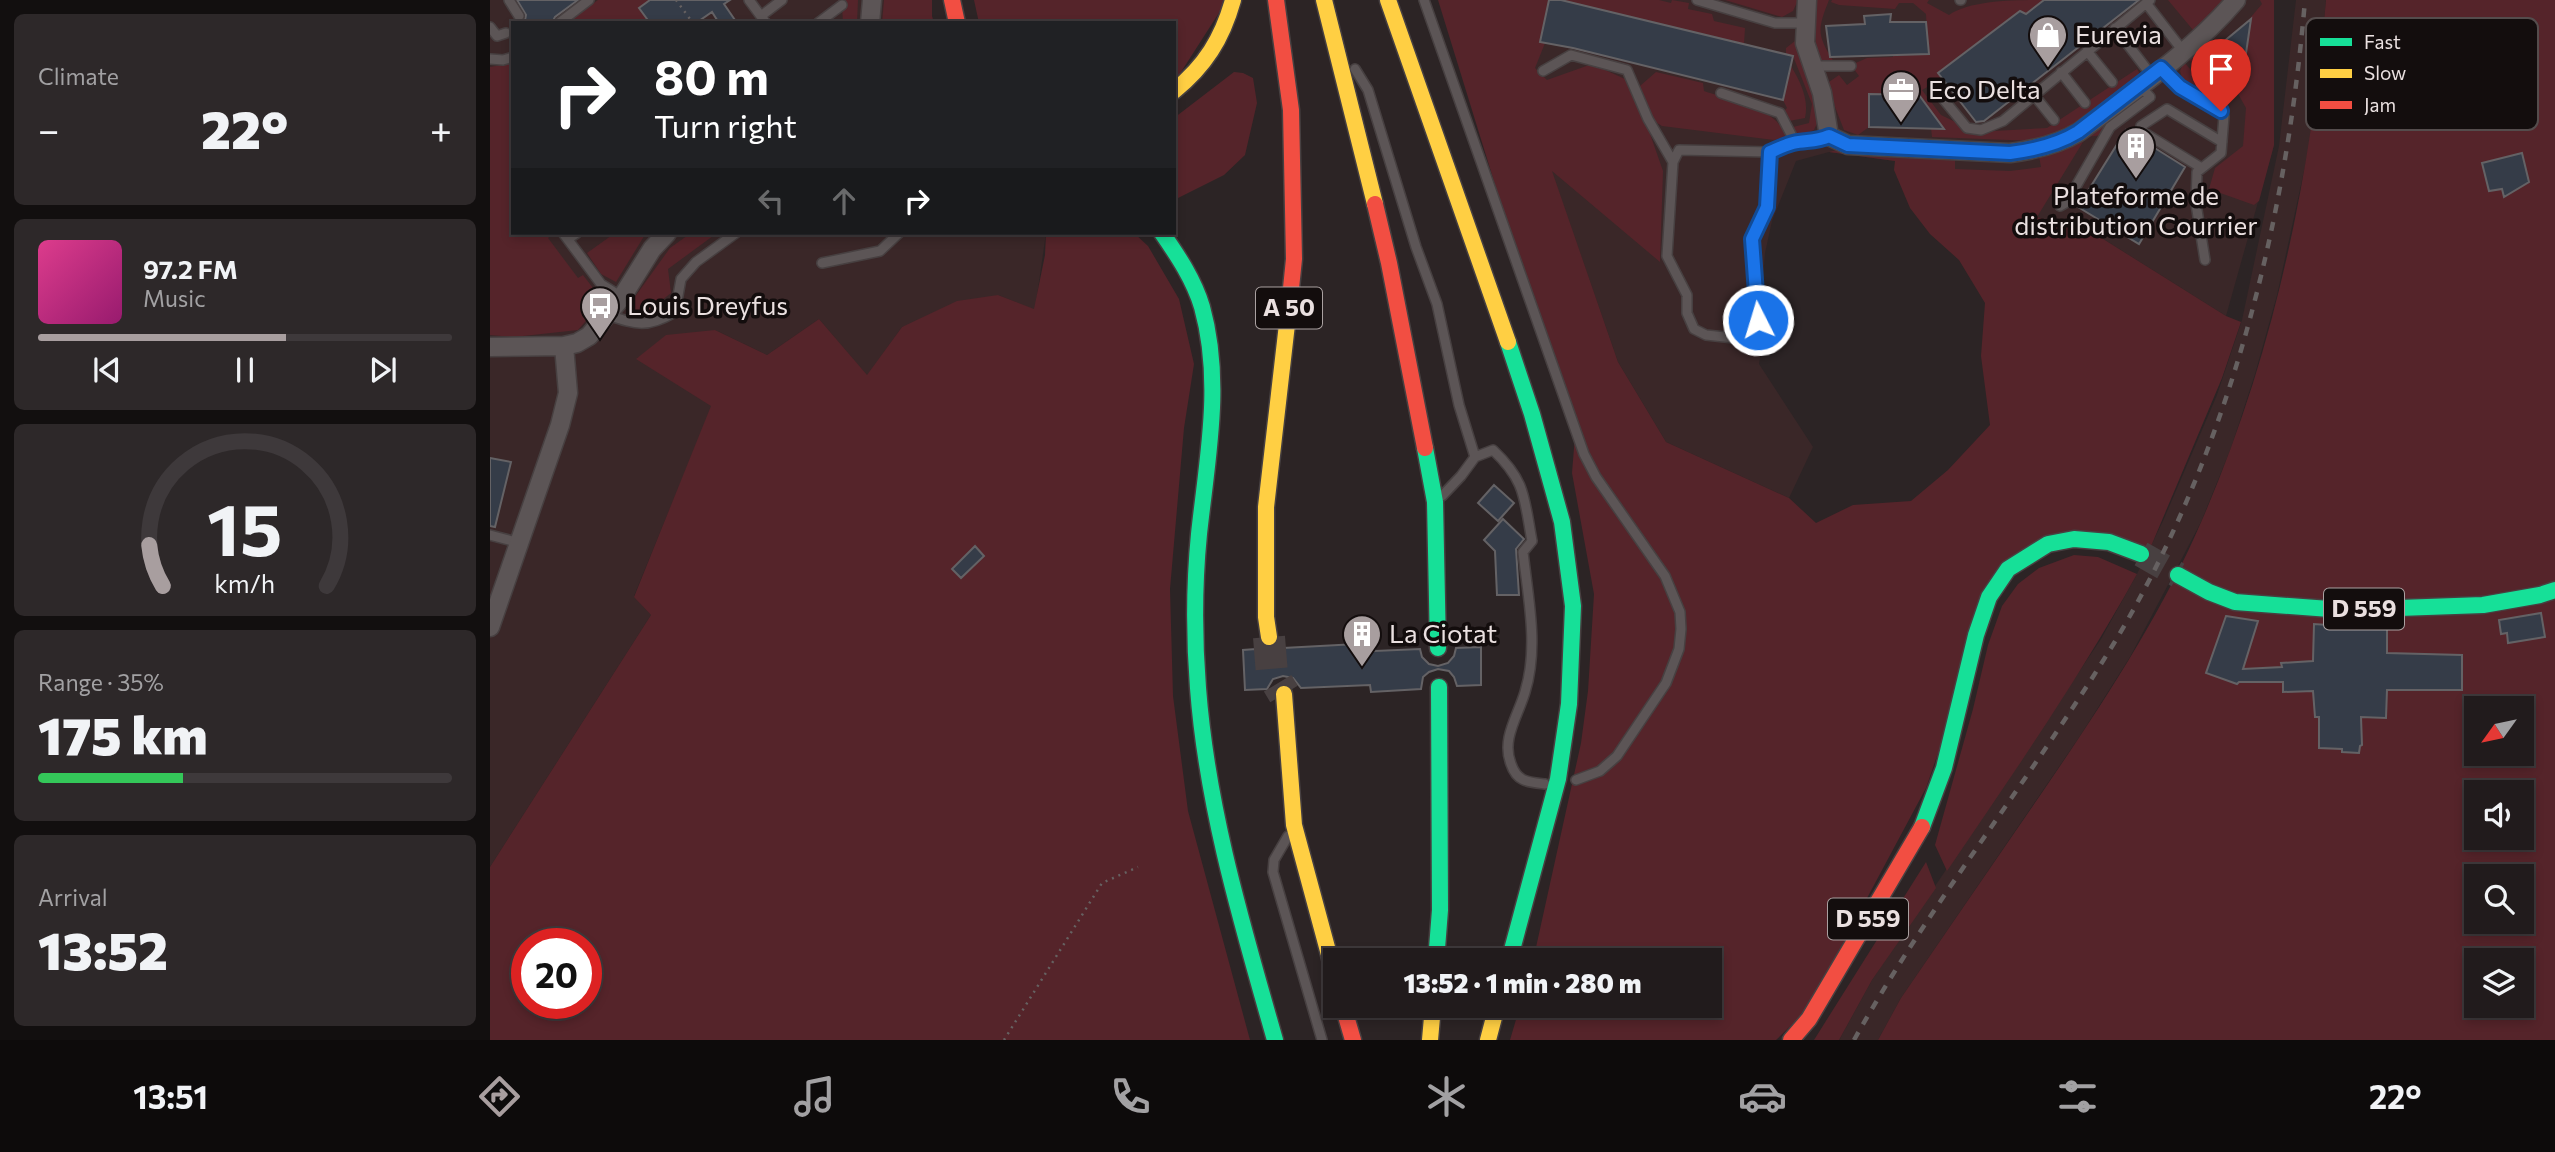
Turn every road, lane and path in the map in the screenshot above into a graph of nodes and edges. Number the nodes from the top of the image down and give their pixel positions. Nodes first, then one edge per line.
1 (509, 0) edge
2 (589, 0) edge
3 (676, 0) edge
4 (749, 0) edge
5 (782, 0) edge
6 (872, 0) edge
7 (951, 0) edge
8 (965, 0) edge
9 (1233, 0) edge
10 (1276, 0) edge
11 (1324, 0) edge
12 (1388, 0) edge
13 (1424, 0) edge
14 (1697, 0) edge
15 (1807, 0) edge
16 (2236, 0) edge
17 (2148, 2) edge
18 (842, 5) dead end
19 (519, 16) dead end
20 (763, 19) edge
21 (562, 21) edge
22 (692, 21) edge
23 (821, 21) edge
24 (870, 21) edge
25 (956, 21) edge
26 (970, 21) edge
27 (1804, 23) junction
28 (490, 27) edge
29 (2115, 28) junction
30 (506, 33) dead end
31 (1335, 39) junction
32 (2087, 51) junction
33 (2183, 51) junction
34 (511, 58) edge
35 (490, 59) edge
36 (1813, 66) junction
37 (1851, 66) dead end
38 (1543, 71) dead end
39 (2061, 72) junction
40 (2151, 77) junction
41 (2112, 82) dead end
42 (1176, 89) edge
43 (1935, 89) dead end
44 (1721, 93) dead end
45 (2034, 94) junction
46 (2085, 103) dead end
47 (2054, 120) dead end
48 (1829, 136) junction
49 (1795, 142) junction
50 (2222, 142) junction
51 (1770, 152) junction
52 (1672, 162) junction
53 (2200, 167) junction
54 (2060, 206) dead end
55 (665, 235) edge
56 (733, 235) edge
57 (897, 235) edge
58 (1164, 235) edge
59 (566, 236) edge
60 (2205, 260) dead end
61 (822, 264) dead end
62 (621, 297) junction
63 (608, 315) junction
64 (564, 346) junction
65 (490, 347) edge
66 (1475, 457) junction
67 (1435, 502) junction
68 (490, 535) edge
69 (520, 543) junction
70 (2141, 554) tunnel mouth
71 (2178, 575) tunnel mouth
72 (2555, 590) edge
73 (493, 605) edge
74 (490, 627) edge
75 (1269, 637) tunnel mouth
76 (1438, 649) dead end
77 (1439, 687) dead end
78 (1284, 694) tunnel mouth
79 (1576, 780) dead end
80 (1545, 784) dead end
81 (1294, 825) junction
82 (1138, 867) dead end
83 (1327, 948) edge
84 (1437, 948) edge
85 (1512, 948) edge
86 (1347, 1018) edge
87 (1432, 1018) edge
88 (1494, 1018) edge
89 (1004, 1040) edge
90 (1275, 1040) edge
91 (1322, 1040) edge
92 (1353, 1040) edge
93 (1430, 1040) edge
94 (1488, 1040) edge
95 (1791, 1040) edge

1 - 19 lane
2 - 21 lane
3 - 22 path
4 - 20 lane
5 - 20 lane
6 - 24 street
7 - 25 main road
8 - 26 main road
9 - 42 main road
10 - 75 main road, A 50
11 - 31 main road
12 - 85 main road
13 - 79 lane
14 - 27 lane
15 - 27 street
16 - 33 street
17 - 29 lane
17 - 33 lane
18 - 23 lane
27 - 36 street
28 - 30 lane
29 - 32 lane
29 - 40 lane
31 - 66 lane
31 - 67 main road
32 - 39 lane
32 - 41 lane
33 - 40 street
34 - 35 lane
36 - 37 lane
36 - 48 street
38 - 52 lane
39 - 45 lane
39 - 46 lane
40 - 48 street
40 - 50 lane
40 - 54 lane
43 - 45 lane
44 - 49 lane
45 - 47 lane
48 - 49 lane
49 - 51 lane
50 - 53 lane
50 - 53 lane
51 - 52 lane
51 - 52 lane
53 - 60 lane
55 - 62 street
56 - 63 lane
57 - 61 lane
58 - 90 main road
59 - 62 lane
62 - 63 street
63 - 64 street
64 - 65 street
64 - 69 street
66 - 67 lane
66 - 80 lane
67 - 76 main road
68 - 69 lane
69 - 73 street
70 - 95 main road, D 559
71 - 72 main road, D 559
73 - 74 street
77 - 84 main road
78 - 81 main road
81 - 83 main road
81 - 91 lane
82 - 89 path
86 - 92 main road
87 - 93 main road
88 - 94 main road

